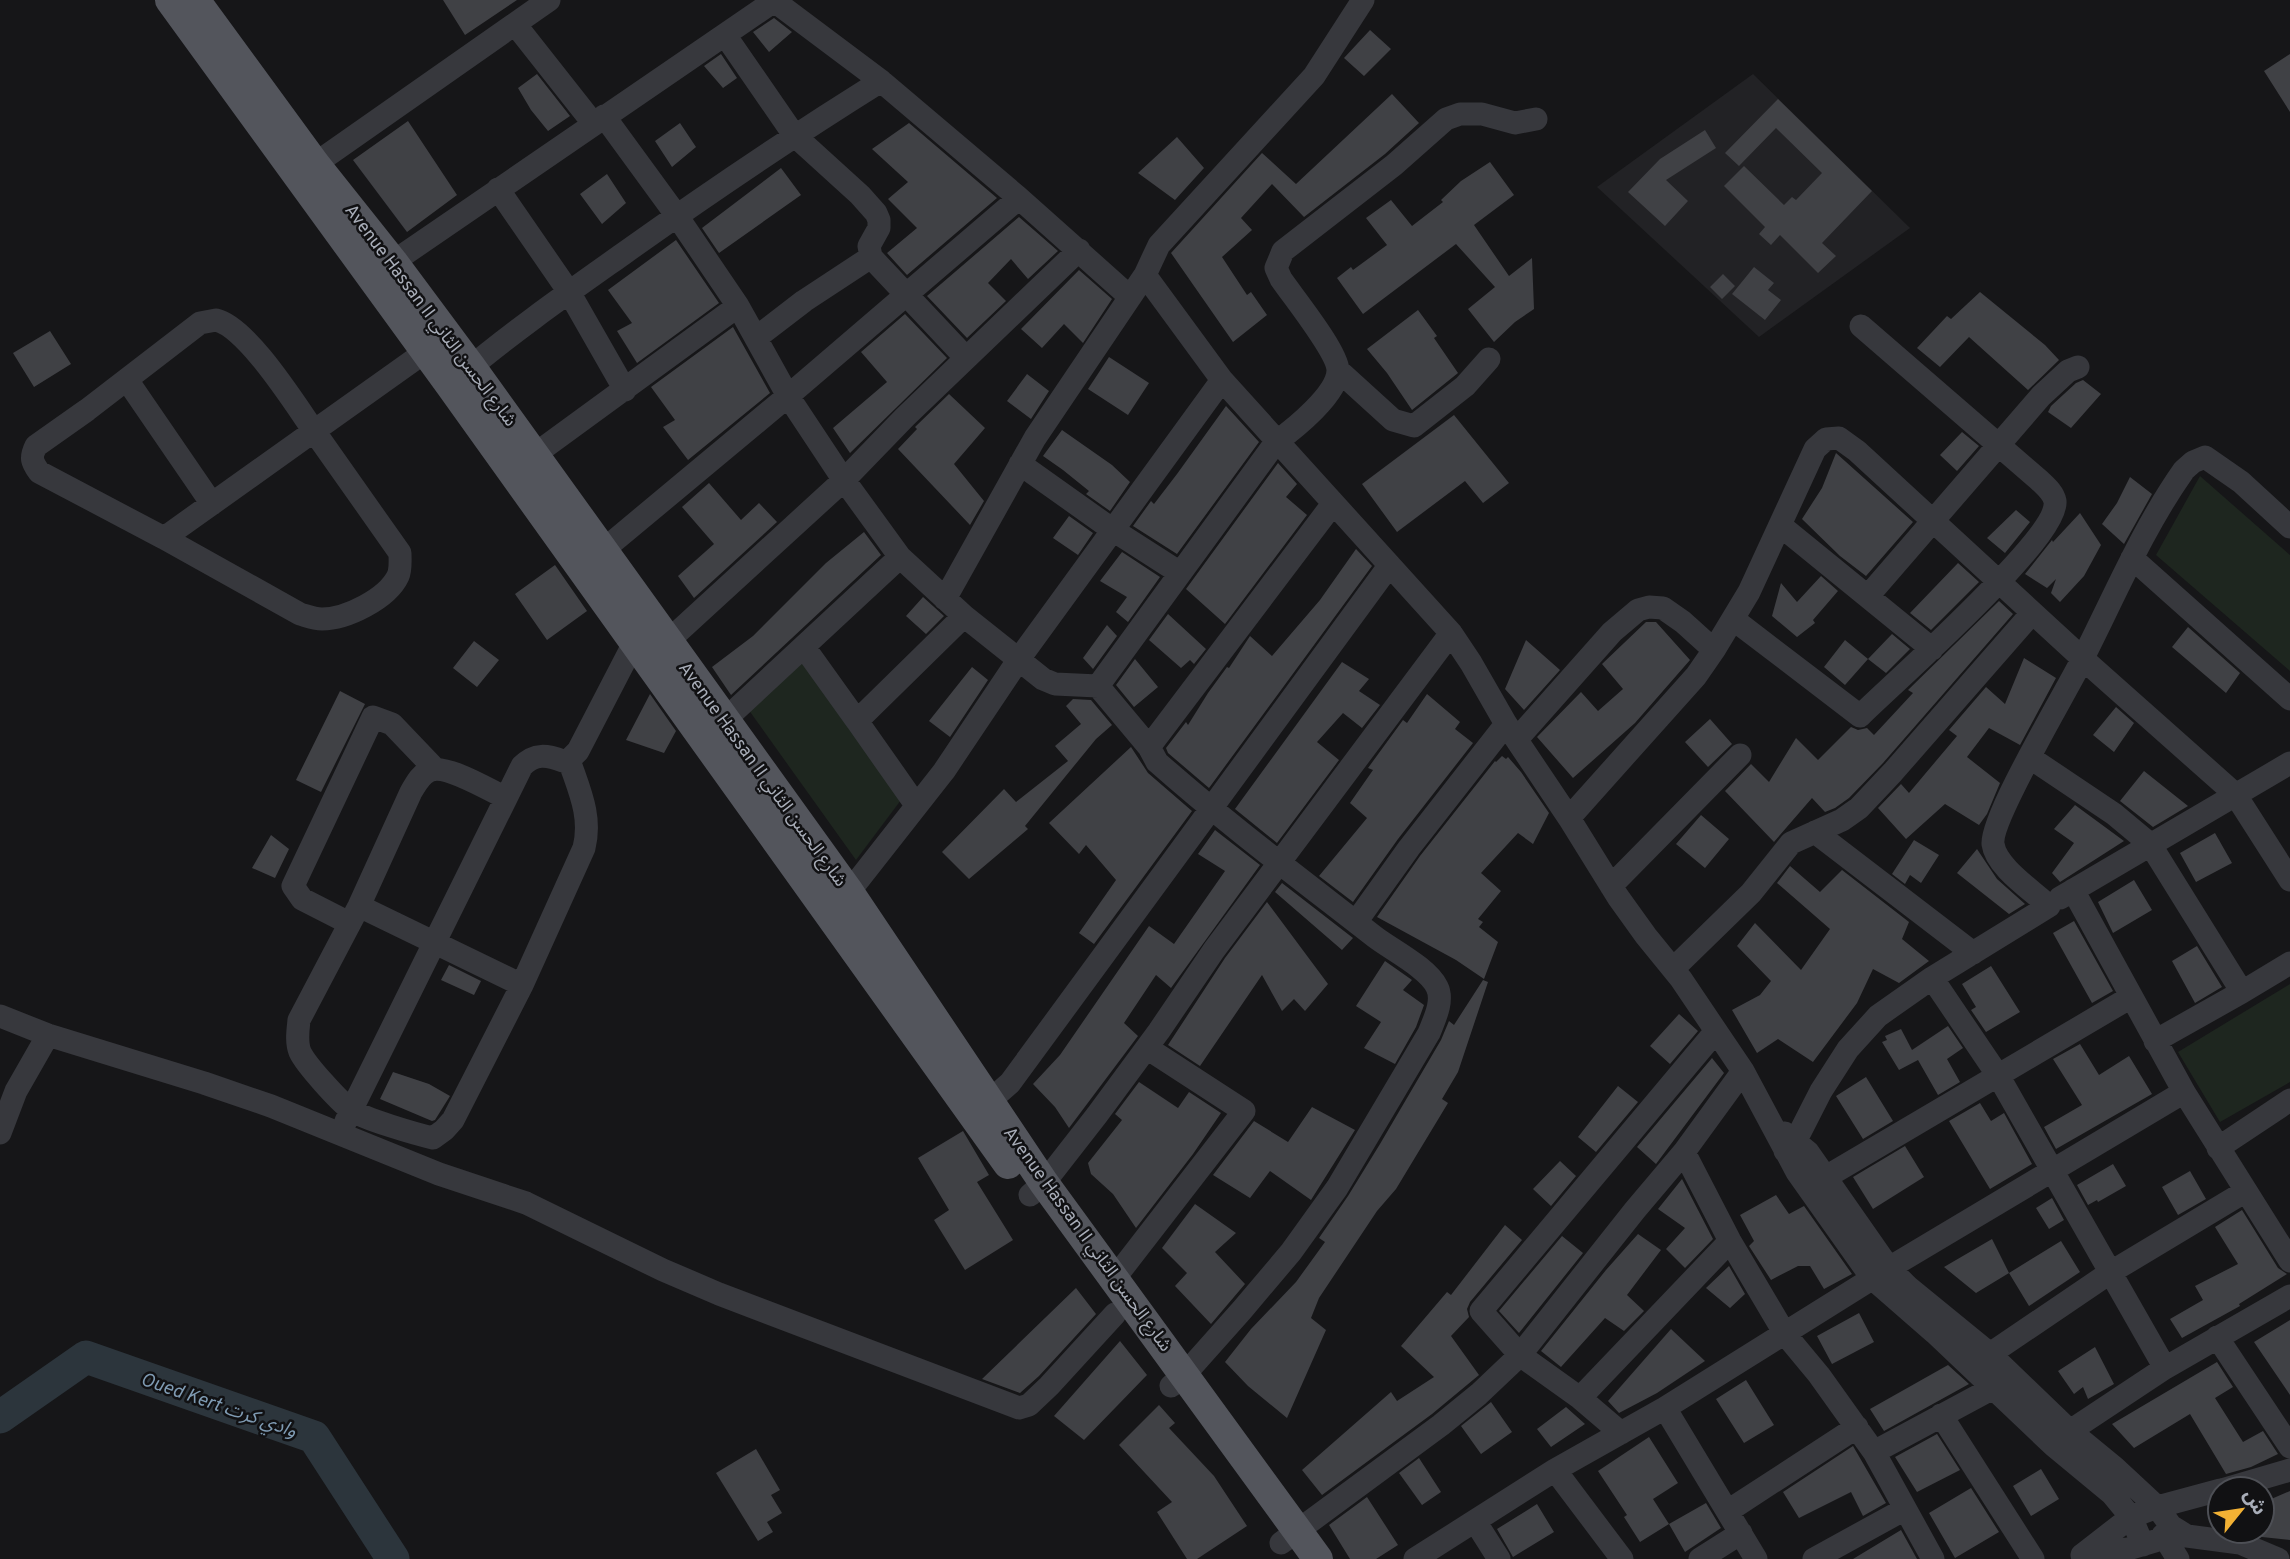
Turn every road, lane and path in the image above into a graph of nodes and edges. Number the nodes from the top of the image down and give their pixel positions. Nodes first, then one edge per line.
1 (170, 0) edge
2 (195, 0) edge
3 (550, 0) edge
4 (1363, 0) edge
5 (774, 1) edge
6 (515, 24) junction
7 (725, 35) junction
8 (881, 81) junction
9 (1536, 119) dead end
10 (599, 120) junction
11 (794, 135) junction
12 (315, 164) junction
13 (498, 189) junction
14 (1019, 198) junction
15 (677, 216) junction
16 (1079, 250) junction
17 (871, 257) junction
18 (393, 262) junction
19 (1145, 275) junction
20 (569, 292) junction
21 (905, 294) junction
22 (1130, 297) junction
23 (738, 306) junction
24 (1861, 326) dead end
25 (757, 337) junction
26 (425, 352) junction
27 (966, 358) junction
28 (1489, 359) dead end
29 (2078, 367) dead end
30 (1338, 370) junction
31 (461, 376) junction
32 (127, 380) junction
33 (1222, 380) junction
34 (625, 390) junction
35 (788, 396) junction
36 (314, 431) junction
37 (1276, 442) junction
38 (1999, 444) junction
39 (534, 455) junction
40 (1020, 464) junction
41 (845, 480) junction
42 (212, 504) junction
43 (1332, 505) junction
44 (1931, 521) junction
45 (1781, 526) junction
46 (2290, 527) edge
47 (1113, 530) junction
48 (164, 538) junction
49 (602, 551) junction
50 (900, 557) junction
51 (2132, 558) junction
52 (1389, 566) junction
53 (1181, 573) junction
54 (1998, 581) junction
55 (1868, 596) junction
56 (945, 599) junction
57 (2032, 613) junction
58 (964, 616) junction
59 (1733, 619) junction
60 (1451, 633) junction
61 (667, 642) junction
62 (634, 643) junction
63 (804, 647) junction
64 (1932, 649) junction
65 (1714, 650) junction
66 (1020, 659) junction
67 (2083, 659) junction
68 (1098, 686) junction
69 (2290, 699) edge
70 (857, 721) junction
71 (714, 730) junction
72 (1511, 732) junction
73 (1149, 747) junction
74 (1740, 755) dead end
75 (2029, 757) junction
76 (569, 760) junction
77 (2290, 762) edge
78 (435, 769) junction
79 (2235, 794) junction
80 (506, 798) junction
81 (916, 805) junction
82 (1212, 807) junction
83 (1569, 818) junction
84 (1815, 832) junction
85 (2150, 844) junction
86 (1280, 861) junction
87 (2290, 880) edge
88 (1611, 886) junction
89 (2073, 890) junction
90 (838, 902) junction
91 (2049, 906) junction
92 (354, 915) junction
93 (1356, 922) junction
94 (433, 944) junction
95 (1973, 953) junction
96 (2290, 963) edge
97 (1673, 969) junction
98 (1933, 978) junction
99 (522, 985) junction
100 (2242, 992) junction
101 (2131, 997) junction
102 (0, 1016) edge
103 (1716, 1031) junction
104 (48, 1035) junction
105 (2155, 1041) junction
106 (1147, 1048) junction
107 (1743, 1071) junction
108 (1999, 1077) junction
109 (2183, 1092) junction
110 (2290, 1100) edge
111 (981, 1108) junction
112 (351, 1110) junction
113 (0, 1133) edge
114 (340, 1134) junction
115 (1790, 1145) junction
116 (2218, 1148) junction
117 (1684, 1152) junction
118 (2053, 1170) junction
119 (1826, 1177) junction
120 (1037, 1189) junction
121 (2246, 1191) junction
122 (1730, 1241) junction
123 (2290, 1261) edge
124 (2111, 1272) junction
125 (1881, 1273) junction
126 (1114, 1279) junction
127 (2290, 1296) edge
128 (1115, 1314) junction
129 (1785, 1334) junction
130 (2217, 1336) junction
131 (1990, 1354) junction
132 (1520, 1355) junction
133 (2165, 1368) junction
134 (1178, 1380) junction
135 (1993, 1388) junction
136 (1580, 1398) junction
137 (1665, 1408) junction
138 (1941, 1415) junction
139 (1857, 1427) junction
140 (1620, 1433) junction
141 (2062, 1439) junction
142 (2290, 1447) edge
143 (1874, 1452) junction
144 (1555, 1470) junction
145 (2206, 1494) edge
146 (2206, 1499) edge
147 (2157, 1507) junction
148 (1905, 1509) junction
149 (1728, 1511) junction
150 (2131, 1517) junction
151 (1475, 1521) junction
152 (1741, 1533) junction
153 (2159, 1535) junction
154 (1290, 1545) edge
155 (2077, 1557) edge
156 (1318, 1559) edge
157 (1415, 1559) edge
158 (1499, 1559) edge
159 (1622, 1559) edge
160 (1700, 1559) edge
161 (1756, 1559) edge
162 (1814, 1559) edge
163 (1933, 1559) edge
164 (2033, 1559) edge
165 (2178, 1559) edge
166 (2278, 1559) edge

1 - 26 main road, Avenue Hassan II شارع الحسن الثاني
2 - 12 main road, Avenue Hassan II شارع الحسن الثاني
3 - 6 street
4 - 19 street
5 - 7 street
5 - 8 street
6 - 10 street
6 - 12 street
7 - 10 street
7 - 11 street
8 - 11 street
8 - 14 street
9 - 30 street
10 - 13 street
10 - 15 street
11 - 15 street
11 - 17 street
12 - 18 main road, Avenue Hassan II شارع الحسن الثاني
13 - 18 street
13 - 20 street
14 - 16 street
14 - 21 street
15 - 20 street
15 - 23 street
16 - 22 street
16 - 27 street
17 - 21 street
17 - 25 street
18 - 31 main road, Avenue Hassan II شارع الحسن الثاني
19 - 22 street
19 - 33 street
20 - 31 street
20 - 34 street
21 - 27 street
21 - 35 street
22 - 40 street
23 - 25 street
23 - 34 street
24 - 38 street
25 - 35 street
26 - 31 main road, Avenue Hassan II شارع الحسن الثاني
26 - 36 street
27 - 41 street
28 - 30 street
29 - 38 street
30 - 37 street
31 - 39 main road, Avenue Hassan II شارع الحسن الثاني
31 - 62 main road, Avenue Hassan II شارع الحسن الثاني
32 - 36 street
32 - 42 street
32 - 48 street
33 - 37 street
33 - 47 street
34 - 39 street
35 - 41 street
35 - 49 street
36 - 42 street
36 - 48 street
37 - 43 street
37 - 53 street
38 - 44 street
38 - 54 street
39 - 49 main road, Avenue Hassan II شارع الحسن الثاني
40 - 47 street
40 - 56 street
41 - 50 street
41 - 61 street
42 - 48 street
43 - 52 street
43 - 73 street
44 - 45 street
44 - 54 street
44 - 55 street
45 - 55 street
45 - 59 street
46 - 51 street
47 - 53 street
47 - 66 street
49 - 61 main road, Avenue Hassan II شارع الحسن الثاني
50 - 56 street
50 - 63 street
51 - 67 street
51 - 69 street
52 - 60 street
52 - 82 street
53 - 68 street
54 - 57 street
54 - 64 street
55 - 64 street
56 - 58 street
57 - 67 street
57 - 84 street
58 - 66 street
58 - 70 street
59 - 64 street
59 - 65 street
60 - 72 street
60 - 86 street
61 - 71 main road, Avenue Hassan II شارع الحسن الثاني
62 - 71 main road, Avenue Hassan II شارع الحسن الثاني
62 - 76 street
63 - 70 street
63 - 71 street
65 - 72 street
65 - 83 street
66 - 68 street
66 - 81 street
67 - 75 street
67 - 79 street
68 - 73 street
70 - 81 street
71 - 90 main road, Avenue Hassan II شارع الحسن الثاني
72 - 83 street
72 - 93 street
73 - 82 street
74 - 88 street
75 - 85 street
75 - 91 street
76 - 80 street
76 - 99 street
77 - 79 street
78 - 80 street
78 - 92 street
78 - 92 street
79 - 85 street
79 - 87 street
80 - 94 street
81 - 90 street
82 - 86 street
82 - 111 street
83 - 88 street
84 - 95 street
84 - 97 street
85 - 89 street
85 - 100 street
86 - 93 street
86 - 106 street
88 - 97 street
89 - 91 street
89 - 101 street
90 - 111 main road, Avenue Hassan II شارع الحسن الثاني
91 - 95 street
92 - 94 street
92 - 112 street
93 - 134 street
94 - 99 street
94 - 112 street
95 - 98 street
96 - 100 street
97 - 103 street
98 - 108 street
98 - 115 street
99 - 112 street
100 - 105 street
101 - 105 street
101 - 108 street
102 - 104 street
103 - 107 street
103 - 132 street
104 - 113 street
104 - 114 street
105 - 109 street
106 - 120 street
106 - 126 street
107 - 115 street
107 - 117 street
108 - 118 street
108 - 119 street
109 - 116 street
109 - 118 street
110 - 116 street
111 - 120 main road, Avenue Hassan II شارع الحسن الثاني
112 - 114 street
114 - 128 street
115 - 119 street
115 - 125 street
116 - 121 street
117 - 122 street
117 - 132 street
118 - 124 street
118 - 125 street
119 - 125 street
120 - 126 main road, Avenue Hassan II شارع الحسن الثاني
120 - 128 main road, Avenue Hassan II شارع الحسن الثاني
121 - 123 street
121 - 124 street
122 - 129 street
122 - 136 street
124 - 131 street
124 - 133 street
125 - 129 street
125 - 131 street
125 - 135 street
126 - 134 main road, Avenue Hassan II شارع الحسن الثاني
127 - 130 street
128 - 134 main road, Avenue Hassan II شارع الحسن الثاني
129 - 137 street
129 - 139 street
130 - 133 street
130 - 142 street
131 - 141 street
132 - 136 street
132 - 154 street
133 - 141 street
134 - 154 main road, Avenue Hassan II شارع الحسن الثاني
135 - 138 street
135 - 141 street
136 - 140 street
137 - 140 street
137 - 149 street
138 - 143 street
138 - 164 street
139 - 143 street
139 - 149 street
140 - 144 street
141 - 147 street
141 - 150 street
143 - 148 street
144 - 151 street
144 - 159 street
145 - 147 street
146 - 153 street
147 - 150 street
147 - 153 street
148 - 162 street
148 - 163 street
149 - 152 street
150 - 153 street
150 - 155 street
151 - 157 street
151 - 158 street
152 - 160 street
152 - 161 street
153 - 155 street
153 - 165 street
153 - 166 street
154 - 156 main road, Avenue Hassan II شارع الحسن الثاني

